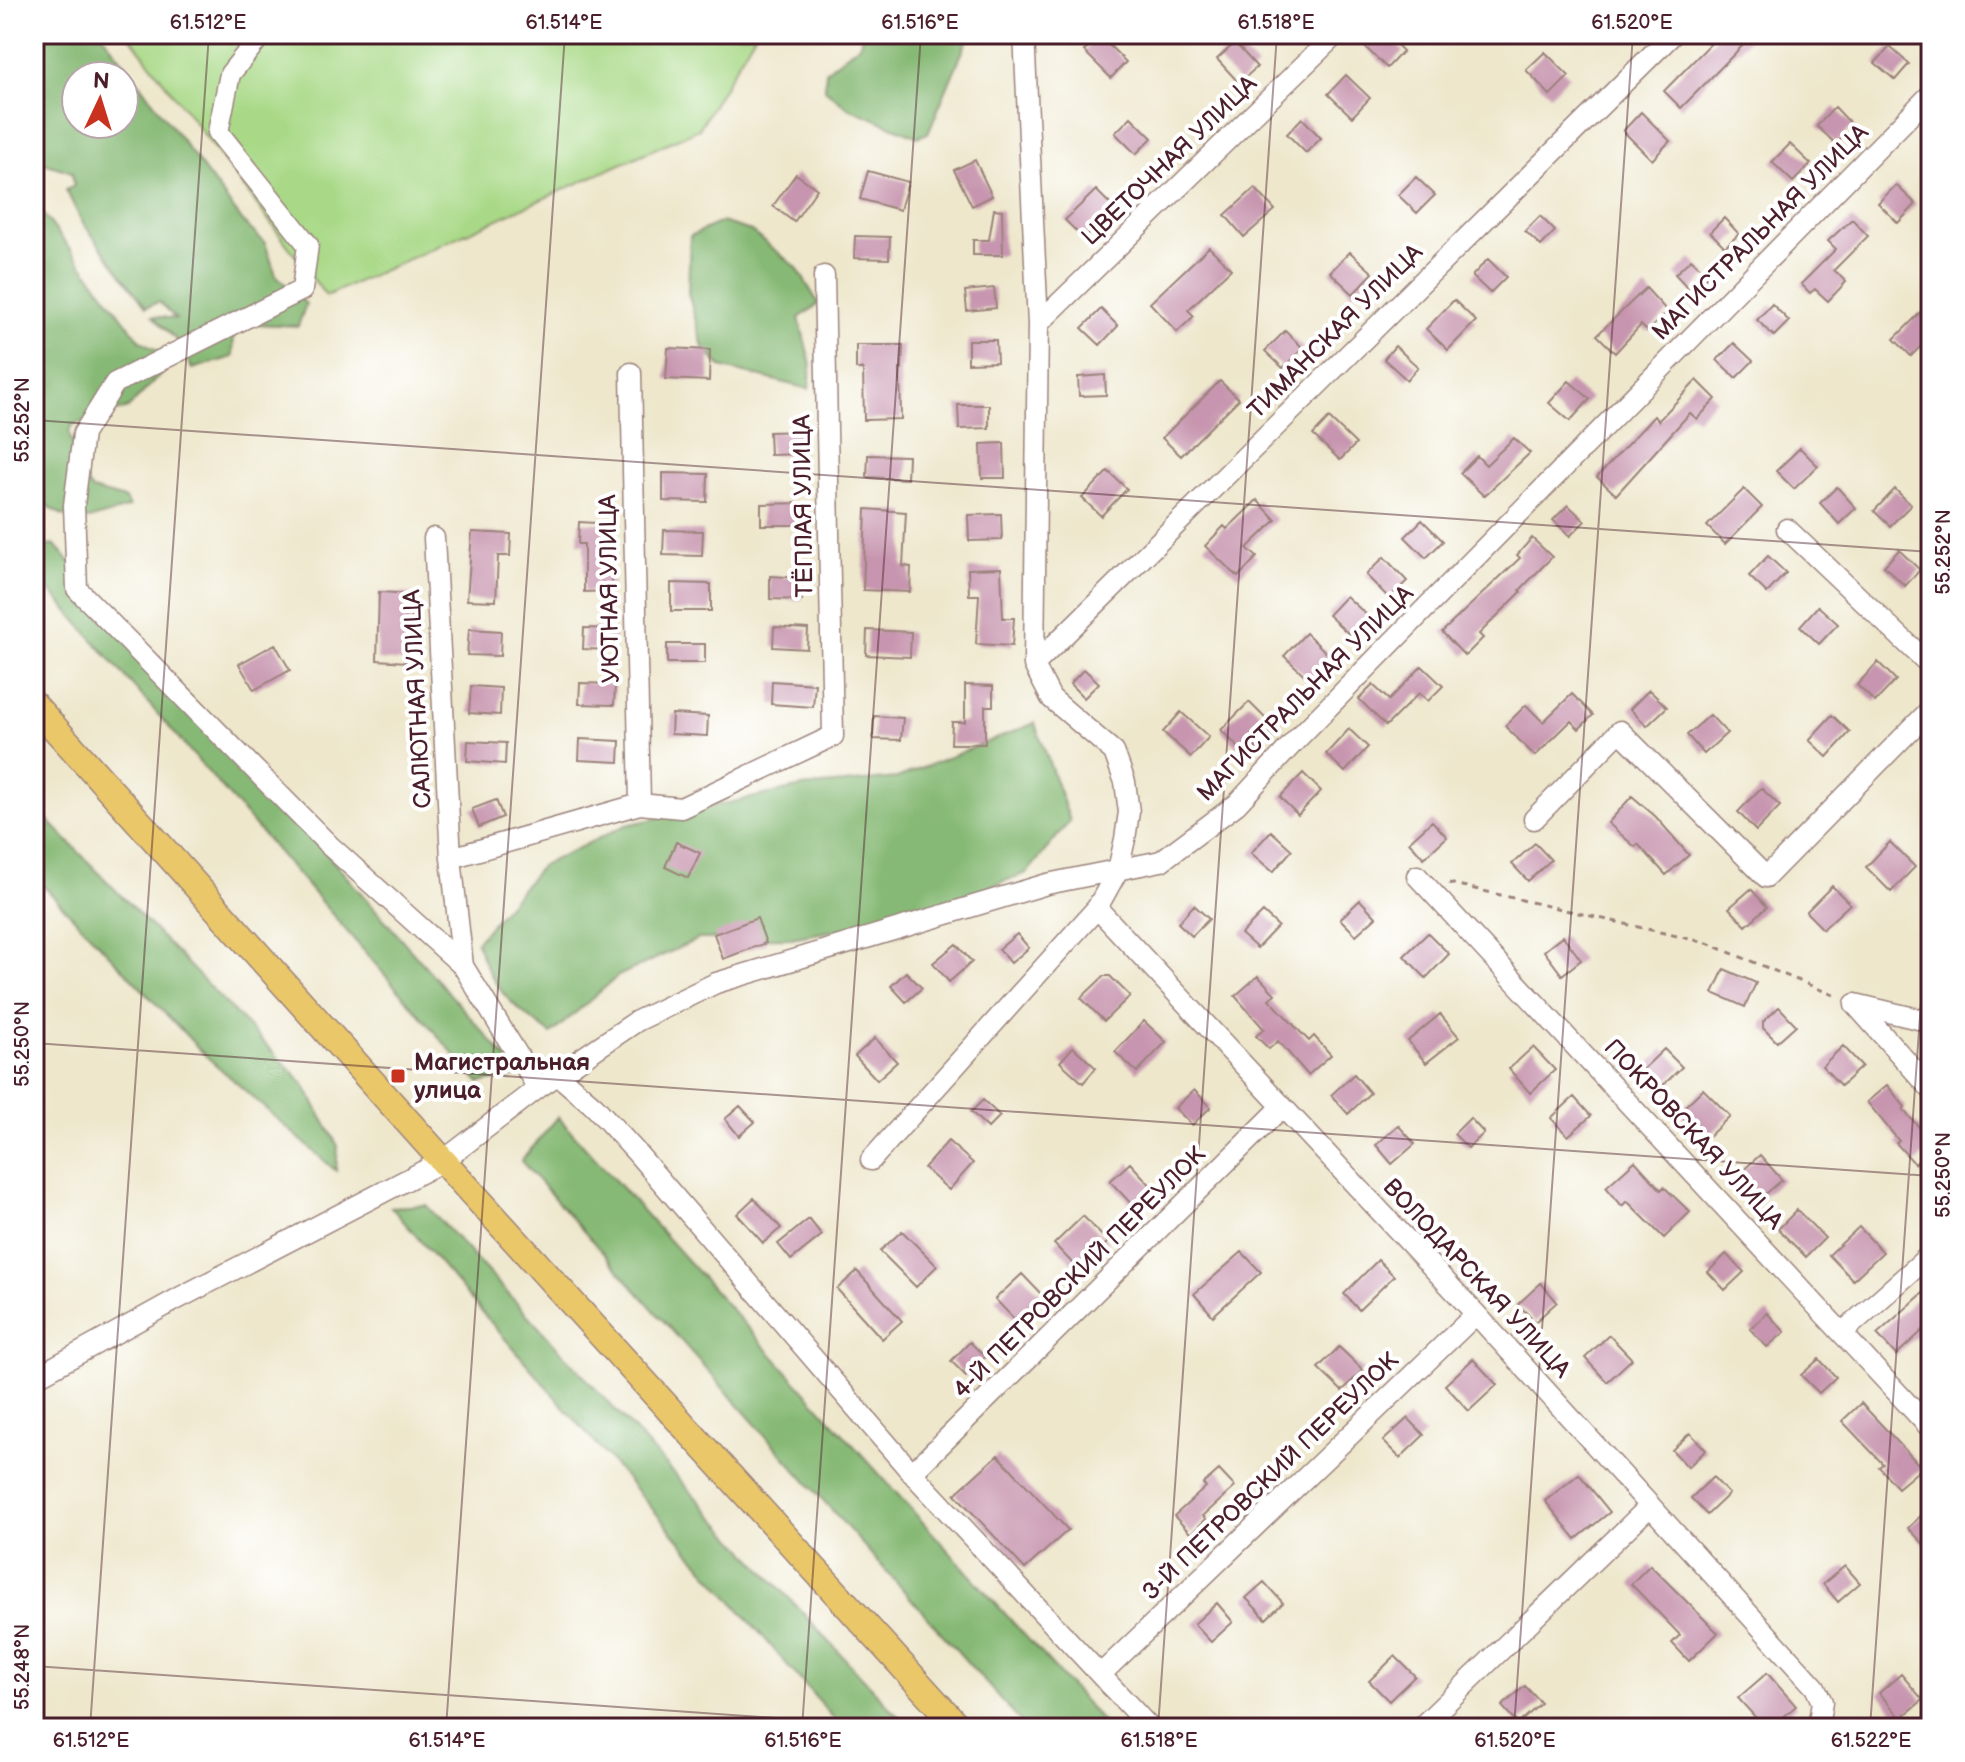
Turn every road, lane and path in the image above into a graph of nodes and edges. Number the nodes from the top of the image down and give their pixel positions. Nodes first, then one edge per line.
1 (262, 34) edge
2 (1024, 34) edge
3 (1336, 34) edge
4 (1673, 34) edge
5 (1931, 94) edge
6 (824, 276) dead end
7 (1038, 324) junction
8 (631, 373) dead end
9 (1787, 529) dead end
10 (434, 538) dead end
11 (1034, 665) junction
12 (1931, 666) edge
13 (34, 705) edge
14 (1931, 709) edge
15 (640, 804) junction
16 (1534, 819) dead end
17 (451, 858) junction
18 (1118, 870) junction
19 (1417, 876) joint
20 (1097, 908) junction
21 (463, 966) junction
22 (1855, 1004) junction
23 (1931, 1022) edge
24 (559, 1076) junction
25 (538, 1088) junction
26 (1931, 1089) edge
27 (1282, 1107) junction
28 (871, 1160) dead end
29 (443, 1161) junction
30 (1931, 1254) edge
31 (1476, 1314) junction
32 (1843, 1332) junction
33 (34, 1378) edge
34 (1931, 1429) edge
35 (912, 1473) junction
36 (1650, 1506) junction
37 (1101, 1674) junction
38 (959, 1728) edge
39 (1150, 1728) edge
40 (1420, 1728) edge
41 (1818, 1728) edge

1 - 21 street
2 - 7 street
3 - 7 street, ЦВЕТОЧНАЯ УЛИЦА
4 - 11 street, ТИМАНСКАЯ УЛИЦА
5 - 18 street, МАГИСТРАЛЬНАЯ УЛИЦА
6 - 15 street, ТЁПЛАЯ УЛИЦА
7 - 11 street
8 - 15 street, УЮТНАЯ УЛИЦА
9 - 12 street
10 - 17 street, САЛЮТНАЯ УЛИЦА
11 - 18 street
13 - 29 main road
14 - 16 street
15 - 17 street
17 - 21 street, САЛЮТНАЯ УЛИЦА
18 - 20 street
18 - 24 street, МАГИСТРАЛЬНАЯ УЛИЦА
19 - 22 path
19 - 32 street, ПОКРОВСКАЯ УЛИЦА
20 - 27 street, ВОЛОДАРСКАЯ УЛИЦА
20 - 28 street
21 - 25 street
22 - 23 street
22 - 26 street
24 - 25 street, МАГИСТРАЛЬНАЯ УЛИЦА
24 - 35 street
25 - 29 street, МАГИСТРАЛЬНАЯ УЛИЦА
27 - 31 street, ВОЛОДАРСКАЯ УЛИЦА
27 - 35 street, 4-Й ПЕТРОВСКИЙ ПЕРЕУЛОК
29 - 33 street, МАГИСТРАЛЬНАЯ УЛИЦА
29 - 38 main road
30 - 32 street
31 - 36 street, ВОЛОДАРСКАЯ УЛИЦА
31 - 37 street, 3-Й ПЕТРОВСКИЙ ПЕРЕУЛОК
32 - 34 street, ПОКРОВСКАЯ УЛИЦА
35 - 37 street
36 - 40 street
36 - 41 street, ВОЛОДАРСКАЯ УЛИЦА
37 - 39 street

